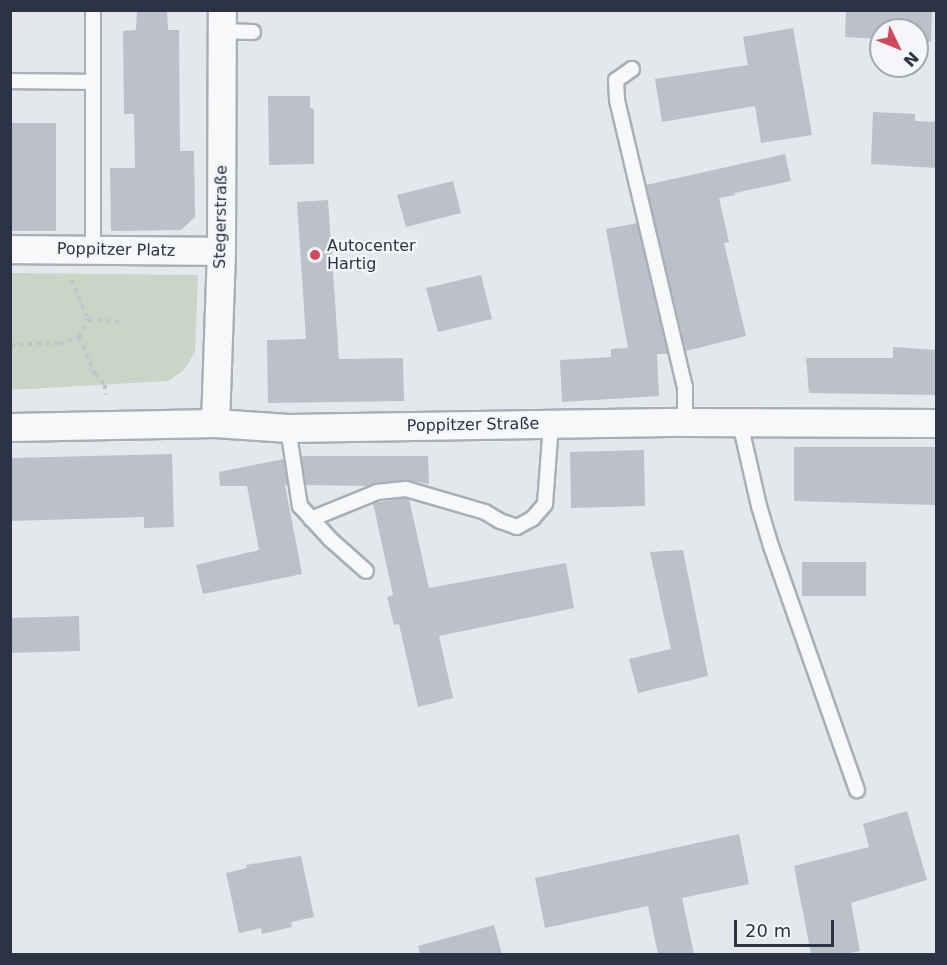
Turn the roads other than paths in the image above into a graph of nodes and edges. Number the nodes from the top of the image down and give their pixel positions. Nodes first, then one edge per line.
1 (93, 10) edge
2 (222, 21) edge
3 (253, 32) dead end
4 (632, 69) dead end
5 (10, 81) edge
6 (93, 81) junction
7 (10, 249) edge
8 (81, 249) junction
9 (221, 251) junction
10 (685, 422) junction
11 (215, 423) junction
12 (740, 423) junction
13 (936, 423) edge
14 (551, 424) junction
15 (10, 427) edge
16 (288, 428) junction
17 (311, 519) junction
18 (366, 571) dead end
19 (857, 790) dead end

1 - 6 lane
2 - 3 lane
2 - 9 street, Stegerstraße
4 - 10 lane
5 - 6 lane
6 - 8 lane
7 - 8 street, Poppitzer Platz
8 - 9 street, Poppitzer Platz
9 - 11 street, Stegerstraße
10 - 12 street, Poppitzer Straße
10 - 14 street, Poppitzer Straße
11 - 15 street, Poppitzer Straße
11 - 16 street, Poppitzer Straße
12 - 13 street, Poppitzer Straße
12 - 19 lane
14 - 16 street, Poppitzer Straße
14 - 17 lane
16 - 17 lane
17 - 18 lane

